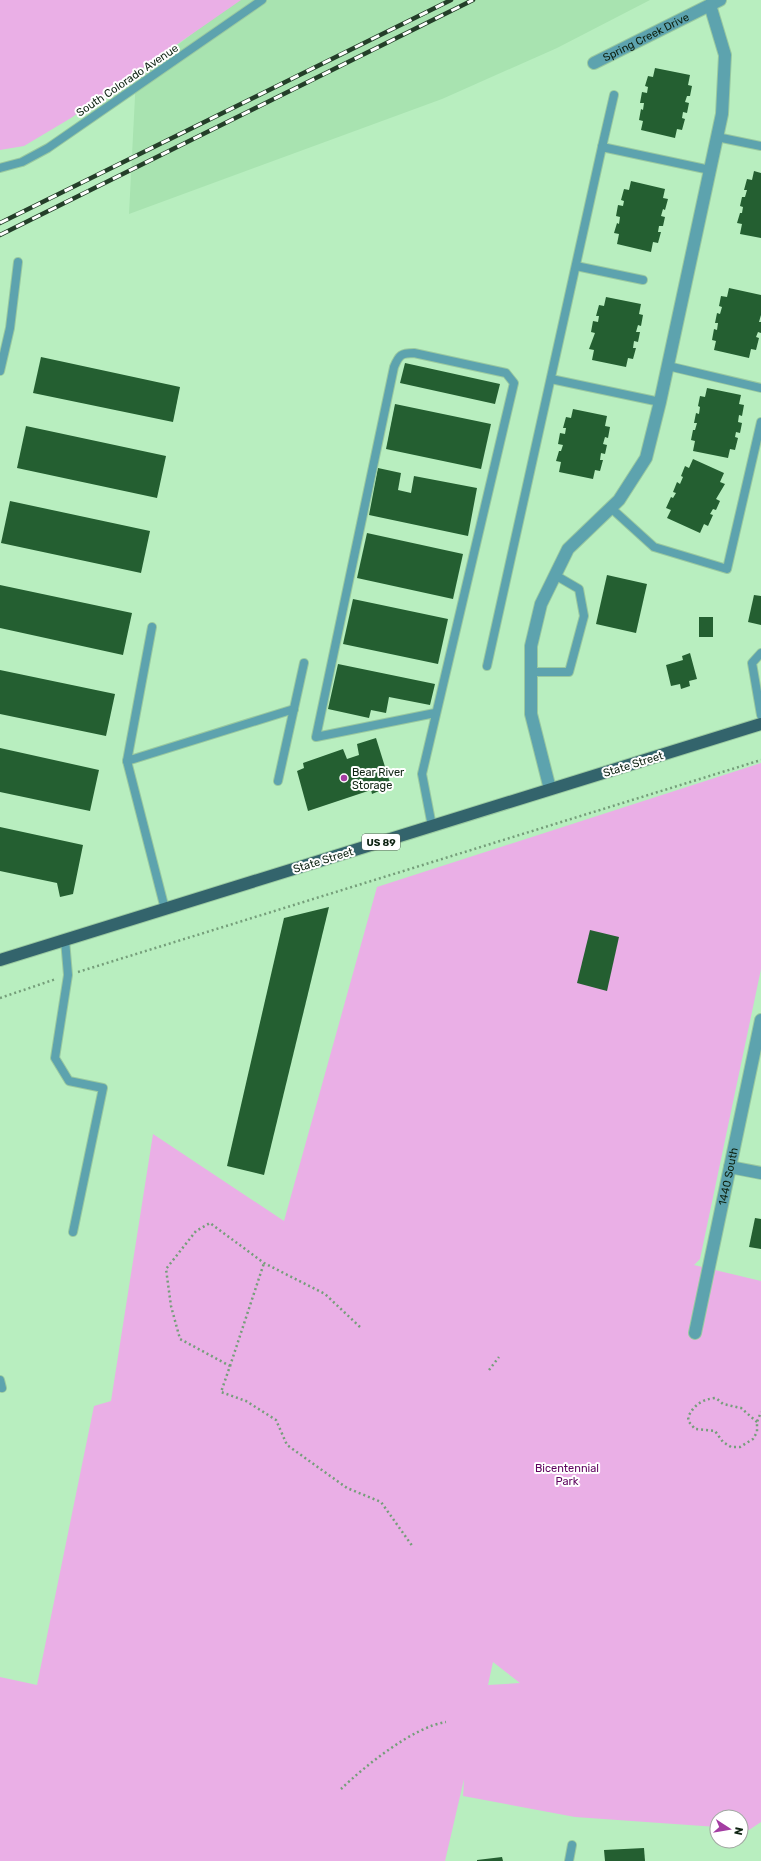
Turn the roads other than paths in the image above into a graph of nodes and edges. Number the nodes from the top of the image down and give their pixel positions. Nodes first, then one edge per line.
1 (262, 0) edge
2 (715, 2) edge
3 (594, 62) dead end
4 (614, 95) dead end
5 (717, 137) junction
6 (761, 146) edge
7 (602, 147) junction
8 (0, 168) edge
9 (710, 170) junction
10 (18, 262) dead end
11 (576, 266) junction
12 (643, 280) dead end
13 (668, 366) junction
14 (0, 371) edge
15 (550, 379) junction
16 (761, 388) edge
17 (660, 402) junction
18 (761, 422) edge
19 (611, 508) junction
20 (555, 576) junction
21 (152, 628) dead end
22 (761, 653) edge
23 (304, 663) dead end
24 (487, 666) dead end
25 (531, 672) junction
26 (294, 709) junction
27 (435, 713) junction
28 (761, 715) edge
29 (761, 724) edge
30 (127, 761) junction
31 (278, 782) dead end
32 (550, 789) junction
33 (432, 826) junction
34 (165, 909) junction
35 (65, 940) junction
36 (0, 960) edge
37 (761, 1020) edge
38 (730, 1167) junction
39 (761, 1173) edge
40 (73, 1232) dead end
41 (694, 1333) dead end
42 (572, 1845) dead end
43 (568, 1861) edge

1 - 8 lane, South Colorado Avenue
2 - 3 street, Spring Creek Drive
2 - 5 street
4 - 7 lane
5 - 6 lane
5 - 9 street
7 - 9 lane
7 - 11 lane
9 - 13 street
10 - 14 lane
11 - 12 lane
11 - 15 lane
13 - 16 lane
13 - 17 street
15 - 17 lane
15 - 24 lane
17 - 19 street
18 - 19 lane
19 - 20 street
20 - 25 street
20 - 25 lane
21 - 30 lane
22 - 28 lane
23 - 26 lane
25 - 32 street
26 - 30 lane
26 - 31 lane
27 - 27 lane
27 - 33 lane
29 - 32 main road, State Street / US 89
30 - 34 lane
32 - 33 main road, State Street / US 89
33 - 34 main road, State Street / US 89
34 - 35 main road, State Street / US 89
35 - 36 main road, State Street / US 89
35 - 40 lane
37 - 38 street, 1440 South
38 - 39 street
38 - 41 street, 1440 South
42 - 43 lane

